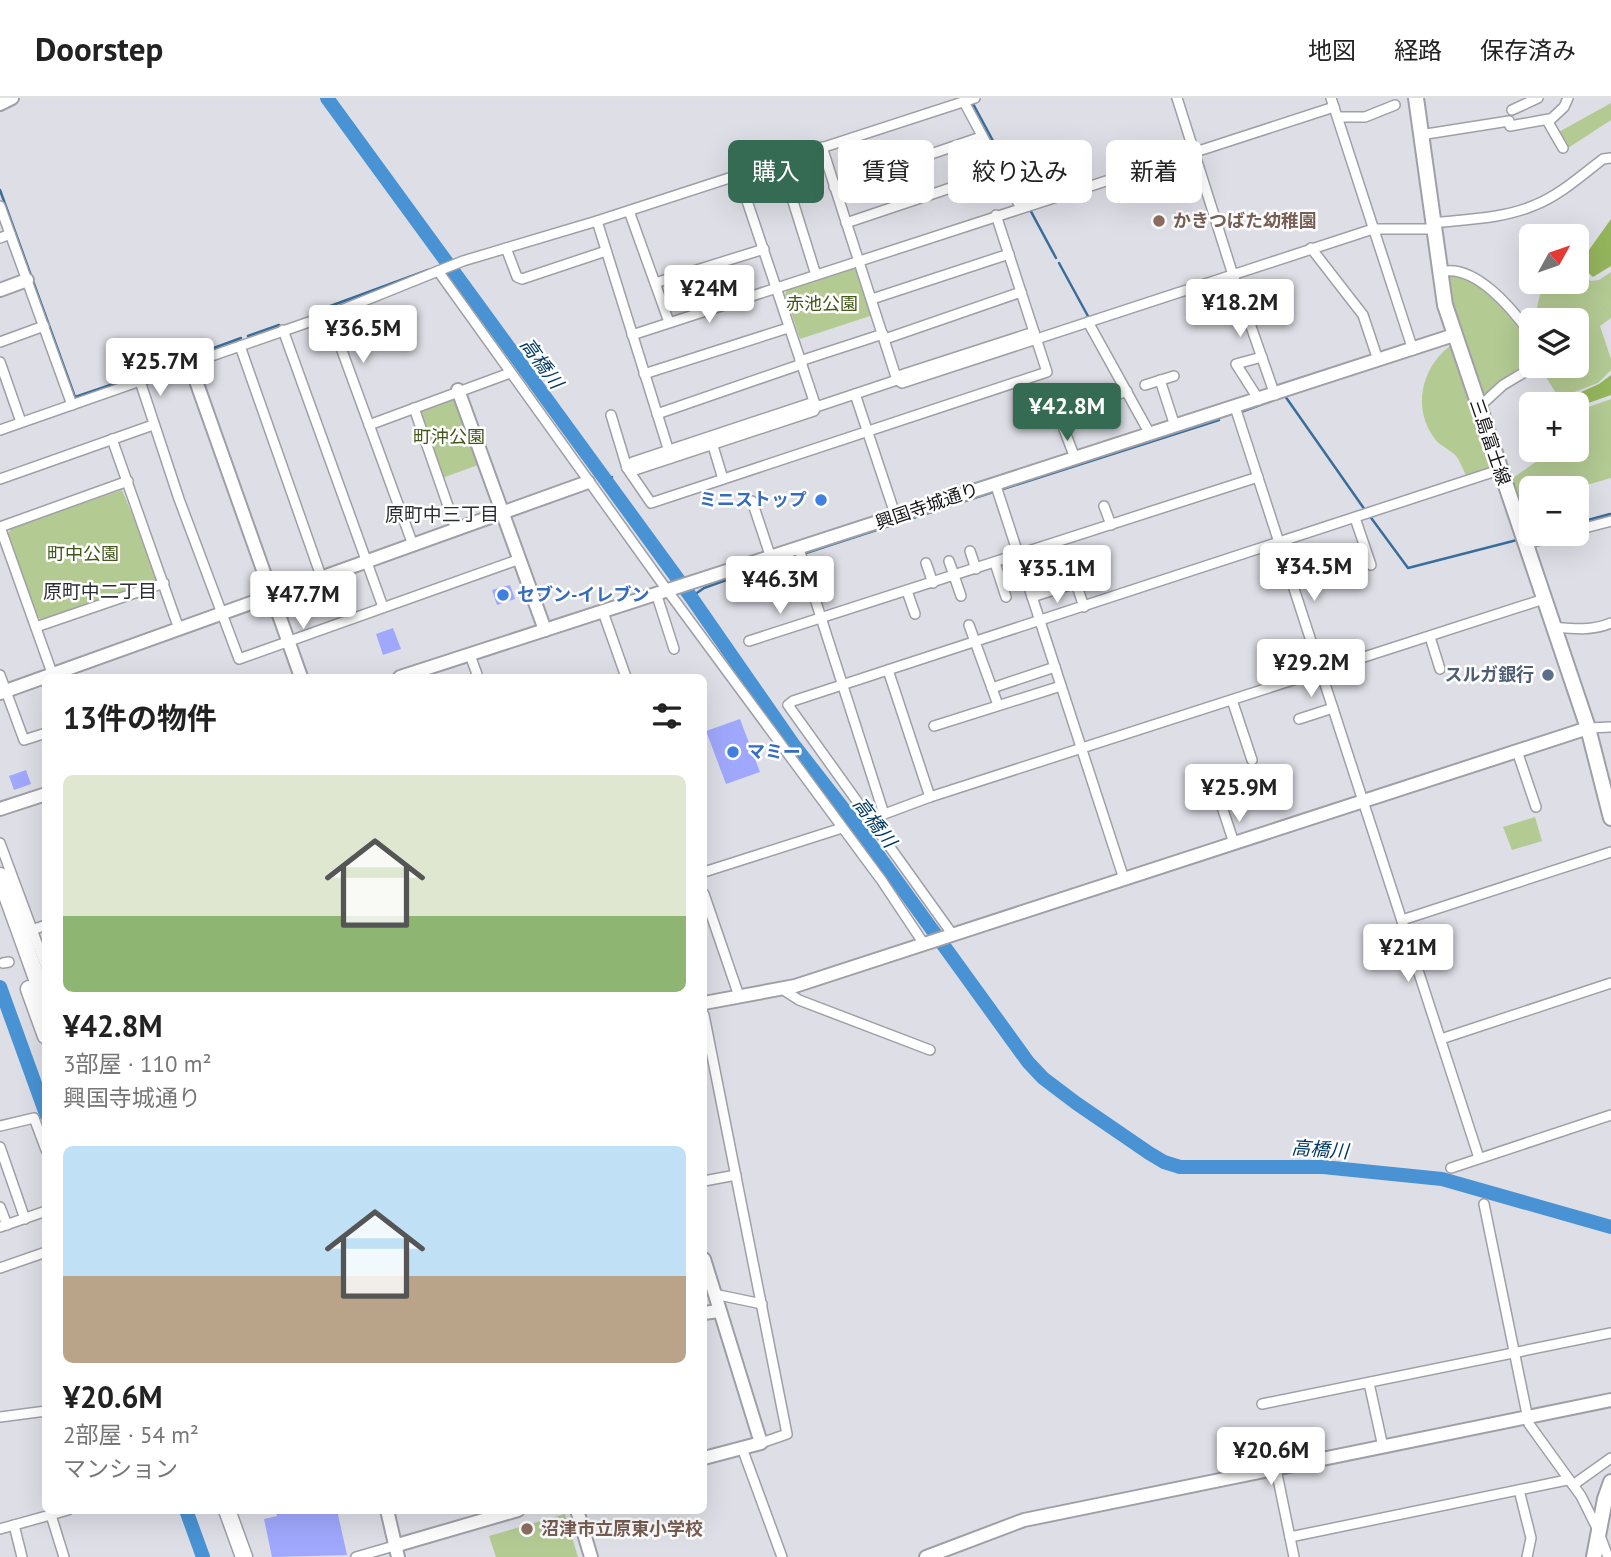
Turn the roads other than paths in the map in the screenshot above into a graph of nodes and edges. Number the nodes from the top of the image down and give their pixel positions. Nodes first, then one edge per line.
1 (12, 98) edge
2 (975, 98) edge
3 (1177, 98) edge
4 (1416, 98) edge
5 (1538, 98) edge
6 (1568, 98) edge
7 (964, 102) junction
8 (1333, 102) edge
9 (0, 104) edge
10 (1395, 105) dead end
11 (1512, 110) dead end
12 (1338, 117) junction
13 (1549, 119) junction
14 (1420, 135) junction
15 (981, 137) junction
16 (983, 140) edge
17 (1191, 140) edge
18 (824, 146) edge
19 (1563, 148) dead end
20 (1202, 150) edge
21 (824, 154) edge
22 (1611, 158) edge
23 (1202, 175) edge
24 (728, 177) edge
25 (1106, 182) edge
26 (834, 187) junction
27 (948, 189) edge
28 (748, 203) edge
29 (793, 203) edge
30 (1017, 203) edge
31 (0, 206) edge
32 (1020, 208) junction
33 (629, 211) junction
34 (996, 215) junction
35 (597, 222) junction
36 (846, 223) junction
37 (1433, 226) junction
38 (1373, 229) junction
39 (10, 234) junction
40 (0, 238) edge
41 (506, 248) junction
42 (1311, 248) junction
43 (764, 249) junction
44 (606, 251) junction
45 (1009, 254) junction
46 (860, 261) junction
47 (440, 270) junction
48 (1440, 272) junction
49 (816, 275) junction
50 (1233, 275) junction
51 (27, 280) junction
52 (655, 284) junction
53 (777, 288) junction
54 (0, 290) edge
55 (1021, 292) junction
56 (872, 299) junction
57 (329, 315) junction
58 (1519, 318) edge
59 (669, 322) junction
60 (1088, 322) junction
61 (44, 326) junction
62 (788, 327) junction
63 (284, 330) junction
64 (632, 335) junction
65 (1454, 335) junction
66 (1035, 336) junction
67 (884, 337) junction
68 (0, 342) edge
69 (240, 346) junction
70 (1413, 349) junction
71 (1262, 357) junction
72 (1378, 360) junction
73 (0, 362) edge
74 (801, 363) junction
75 (190, 365) junction
76 (510, 373) junction
77 (644, 374) junction
78 (1174, 376) dead end
79 (1519, 376) edge
80 (897, 380) junction
81 (1160, 380) junction
82 (139, 381) junction
83 (1145, 385) dead end
84 (458, 390) junction
85 (1127, 391) junction
86 (855, 394) junction
87 (1275, 395) junction
88 (1259, 400) junction
89 (1093, 404) dead end
90 (72, 405) junction
91 (815, 405) junction
92 (1235, 407) junction
93 (1479, 407) junction
94 (414, 408) junction
95 (657, 414) junction
96 (611, 415) dead end
97 (21, 422) junction
98 (1062, 424) dead end
99 (153, 425) junction
100 (369, 425) junction
101 (1175, 426) junction
102 (0, 430) edge
103 (867, 433) junction
104 (1150, 434) junction
105 (112, 439) junction
106 (713, 446) junction
107 (670, 454) junction
108 (1075, 458) junction
109 (627, 468) junction
110 (1499, 470) junction
111 (1258, 477) junction
112 (0, 479) edge
113 (723, 479) junction
114 (128, 481) junction
115 (588, 482) junction
116 (995, 483) junction
117 (752, 500) dead end
118 (1104, 506) dead end
119 (503, 513) junction
120 (1363, 515) junction
121 (896, 517) junction
122 (1611, 521) edge
123 (1111, 525) junction
124 (1519, 525) edge
125 (0, 527) edge
126 (1589, 527) edge
127 (456, 529) junction
128 (1279, 543) junction
129 (412, 545) junction
130 (1527, 546) edge
131 (970, 551) dead end
132 (800, 553) junction
133 (1018, 555) junction
134 (771, 558) junction
135 (520, 559) junction
136 (949, 561) dead end
137 (368, 563) junction
138 (926, 563) dead end
139 (995, 563) junction
140 (1371, 565) dead end
141 (976, 569) junction
142 (954, 576) junction
143 (322, 579) junction
144 (164, 583) junction
145 (933, 583) junction
146 (665, 591) junction
147 (907, 591) junction
148 (272, 596) junction
149 (961, 596) dead end
150 (1006, 597) dead end
151 (1032, 597) junction
152 (1544, 599) junction
153 (383, 607) junction
154 (1084, 607) junction
155 (603, 612) junction
156 (915, 614) dead end
157 (221, 615) junction
158 (821, 619) junction
159 (1041, 621) junction
160 (1611, 623) edge
161 (969, 625) dead end
162 (36, 627) junction
163 (1554, 627) junction
164 (179, 629) junction
165 (545, 630) junction
166 (1430, 637) junction
167 (749, 641) dead end
168 (289, 642) junction
169 (975, 642) junction
170 (674, 649) dead end
171 (470, 655) junction
172 (1055, 667) junction
173 (1440, 669) dead end
174 (888, 670) junction
175 (1321, 672) junction
176 (52, 673) joint
177 (300, 674) edge
178 (410, 674) edge
179 (477, 674) edge
180 (625, 674) edge
181 (0, 675) edge
182 (42, 677) edge
183 (842, 686) junction
184 (1061, 686) junction
185 (992, 688) junction
186 (3, 692) edge
187 (1232, 700) junction
188 (998, 705) junction
189 (1333, 708) junction
190 (1299, 719) dead end
191 (934, 726) dead end
192 (1611, 727) edge
193 (1588, 728) junction
194 (42, 734) edge
195 (1082, 749) junction
196 (1517, 751) junction
197 (1252, 760) dead end
198 (1608, 791) edge
199 (42, 795) edge
200 (1218, 795) dead end
201 (930, 797) junction
202 (1364, 801) junction
203 (1535, 807) dead end
204 (0, 809) edge
205 (884, 814) junction
206 (1611, 818) edge
207 (871, 819) junction
208 (842, 828) junction
209 (0, 843) edge
210 (1234, 843) junction
211 (1611, 852) edge
212 (707, 871) edge
213 (0, 876) edge
214 (1124, 879) junction
215 (707, 903) edge
216 (0, 909) edge
217 (1402, 920) junction
218 (42, 926) edge
219 (32, 930) junction
220 (953, 935) junction
221 (926, 944) junction
222 (42, 956) edge
223 (1611, 983) edge
224 (782, 989) junction
225 (42, 993) edge
226 (738, 996) junction
227 (707, 1002) edge
228 (42, 1025) edge
229 (1441, 1039) junction
230 (708, 1048) edge
231 (930, 1050) dead end
232 (1611, 1115) edge
233 (0, 1126) edge
234 (42, 1139) edge
235 (0, 1147) edge
236 (1479, 1158) junction
237 (1451, 1168) dead end
238 (736, 1175) junction
239 (707, 1180) edge
240 (1484, 1204) dead end
241 (0, 1207) edge
242 (42, 1213) edge
243 (25, 1219) junction
244 (3, 1226) edge
245 (42, 1253) edge
246 (0, 1268) edge
247 (707, 1269) edge
248 (714, 1293) junction
249 (762, 1304) junction
250 (719, 1311) junction
251 (707, 1313) edge
252 (1611, 1333) edge
253 (1514, 1353) junction
254 (1368, 1383) junction
255 (1611, 1400) edge
256 (1262, 1404) dead end
257 (42, 1412) edge
258 (0, 1417) edge
259 (1528, 1417) junction
260 (761, 1443) junction
261 (742, 1447) junction
262 (1383, 1447) junction
263 (707, 1457) edge
264 (1611, 1458) edge
265 (1276, 1469) junction
266 (1611, 1482) edge
267 (1570, 1483) junction
268 (1519, 1490) junction
269 (54, 1514) edge
270 (218, 1514) edge
271 (228, 1514) edge
272 (388, 1514) edge
273 (506, 1514) edge
274 (578, 1514) edge
275 (51, 1515) junction
276 (14, 1525) junction
277 (0, 1529) edge
278 (1598, 1530) junction
279 (1290, 1537) junction
280 (396, 1551) edge
281 (22, 1557) edge
282 (64, 1557) edge
283 (233, 1557) edge
284 (244, 1557) edge
285 (356, 1557) edge
286 (591, 1557) edge
287 (782, 1557) edge
288 (926, 1557) edge
289 (1294, 1557) edge
290 (1525, 1557) edge
291 (1594, 1557) edge
292 (1608, 1557) edge

1 - 9 street
2 - 7 street
3 - 17 street
4 - 14 main road, 三島富士線
5 - 11 street
6 - 13 street
7 - 15 street
7 - 18 street
8 - 12 street
8 - 20 street
10 - 12 street
12 - 38 street
13 - 14 street
13 - 19 street
14 - 37 main road, 三島富士線
15 - 16 street
15 - 26 street
21 - 26 street
22 - 37 street
23 - 50 street
24 - 33 street
25 - 32 street
26 - 36 street
27 - 36 street
28 - 43 street
29 - 49 street
30 - 32 street
31 - 39 street
32 - 34 street
33 - 35 street
33 - 52 street
34 - 45 street
34 - 46 street
35 - 41 street
35 - 44 street
36 - 46 street
37 - 38 street
37 - 48 main road, 三島富士線
38 - 42 street
38 - 70 street
39 - 40 street
39 - 51 street
41 - 44 street
41 - 47 street
42 - 50 street
42 - 72 street
43 - 52 street
43 - 53 street
44 - 64 street
45 - 55 street
45 - 56 street
46 - 49 street
46 - 56 street
47 - 57 street
47 - 76 street
48 - 58 street
48 - 65 main road, 三島富士線
49 - 53 street
50 - 60 street
50 - 71 street
51 - 54 street
51 - 61 street
52 - 59 street
53 - 59 street
53 - 62 street
55 - 66 street
55 - 67 street
56 - 67 street
57 - 63 street
57 - 100 street
59 - 64 street
60 - 66 street
60 - 85 street
61 - 68 street
61 - 90 street
62 - 74 street
62 - 77 street
63 - 69 street
63 - 137 street
64 - 77 street
65 - 70 street, 興国寺城通り
65 - 93 main road, 三島富士線
66 - 80 street
66 - 103 street
67 - 74 street
67 - 80 street
69 - 75 street
69 - 143 street
70 - 72 street, 興国寺城通り
71 - 87 street
71 - 88 street
72 - 87 street, 興国寺城通り
73 - 97 street
74 - 91 street
74 - 95 street
75 - 82 street
75 - 148 street
76 - 84 street
76 - 115 street
77 - 95 street
78 - 81 street
79 - 93 street
80 - 86 street
81 - 83 street
81 - 101 street
82 - 90 street
82 - 99 street
84 - 94 street
84 - 119 street
85 - 89 street
85 - 104 street
86 - 91 street
86 - 103 street
87 - 88 street, 興国寺城通り
88 - 92 street, 興国寺城通り
90 - 97 street
91 - 106 street
91 - 107 street
92 - 101 street, 興国寺城通り
92 - 111 street
93 - 110 main road, 三島富士線
94 - 100 street
94 - 127 street
95 - 107 street
96 - 109 street
97 - 102 street
98 - 108 street
99 - 105 street
99 - 157 street
100 - 129 street
101 - 104 street, 興国寺城通り
103 - 113 street
103 - 121 street
104 - 108 street, 興国寺城通り
105 - 112 street
105 - 114 street
106 - 107 street
106 - 113 street
107 - 109 street
108 - 116 street, 興国寺城通り
109 - 113 street
110 - 120 street
110 - 124 main road, 三島富士線
111 - 123 street
111 - 128 street
114 - 125 street
114 - 144 street
115 - 119 street
115 - 146 street
116 - 121 street, 興国寺城通り
116 - 133 street
117 - 134 street
118 - 123 street
119 - 127 street
119 - 135 street
120 - 128 street
120 - 140 street
121 - 132 street, 興国寺城通り
122 - 126 street
123 - 133 street
125 - 162 street
127 - 129 street
128 - 154 street
128 - 175 street
129 - 137 street
130 - 152 main road, 三島富士線
131 - 141 street
132 - 134 street, 興国寺城通り
132 - 158 street
133 - 139 street
133 - 151 street
134 - 146 street, 興国寺城通り
135 - 153 street
135 - 165 street
136 - 142 street
137 - 143 street
137 - 153 street
138 - 145 street
139 - 141 street
139 - 150 street
141 - 142 street
142 - 145 street
142 - 149 street
143 - 148 street
144 - 162 street
144 - 164 street
145 - 147 street
146 - 155 street, 興国寺城通り
146 - 170 street
146 - 208 street
147 - 156 street
147 - 158 street
148 - 157 street
148 - 168 street
151 - 154 street
151 - 159 street
152 - 163 main road, 三島富士線
152 - 166 street
153 - 168 street
154 - 159 street
155 - 165 street, 興国寺城通り
155 - 180 street
157 - 164 street
157 - 168 street
158 - 167 street
158 - 183 street
159 - 169 street
159 - 172 street
160 - 163 street
161 - 169 street
162 - 176 street
163 - 193 main road, 三島富士線
164 - 176 street
165 - 171 street, 興国寺城通り
166 - 173 street
166 - 175 street
168 - 177 street
169 - 174 street
169 - 185 street
171 - 178 street, 興国寺城通り
171 - 179 street
172 - 184 street
172 - 185 street
174 - 183 street
174 - 201 street
175 - 187 street
175 - 189 street
181 - 186 street
182 - 186 street
183 - 205 street
183 - 207 street
184 - 188 street
184 - 195 street
185 - 188 street
186 - 194 street
187 - 195 street
187 - 197 street
188 - 191 street
189 - 190 street
189 - 202 street
192 - 193 street
193 - 196 street
193 - 198 main road, 三島富士線
195 - 201 street
195 - 214 street
196 - 202 street
196 - 203 street
198 - 206 main road, 三島富士線
199 - 204 street
200 - 210 street
201 - 205 street
202 - 210 street
202 - 217 street
205 - 207 street
207 - 220 street
208 - 212 street
208 - 221 street
209 - 219 street
210 - 214 street
211 - 217 street
213 - 225 highway
214 - 220 street
215 - 226 street
216 - 228 highway
217 - 229 street
218 - 219 street
219 - 222 street
220 - 221 street
221 - 224 street
223 - 229 street
224 - 226 street
224 - 231 street
226 - 227 street
229 - 236 street
230 - 238 street
232 - 236 street
233 - 234 street
235 - 243 street
236 - 237 street
238 - 239 street
238 - 249 street
240 - 253 street
241 - 244 street
242 - 243 street
243 - 244 street
245 - 246 street
247 - 248 street
248 - 249 street
248 - 250 street
249 - 260 street
250 - 251 street
250 - 260 street
252 - 253 street
253 - 254 street
253 - 259 street
254 - 256 street
254 - 262 street
255 - 259 street
257 - 258 street
259 - 262 street
259 - 267 street
260 - 261 street
261 - 263 street
261 - 287 street
262 - 265 street
264 - 267 street
265 - 279 street
265 - 288 street
266 - 278 main road
267 - 268 street
267 - 278 street
268 - 279 street
268 - 290 street
269 - 275 street
270 - 283 highway
271 - 284 highway
272 - 280 street
273 - 280 street
274 - 286 street
275 - 276 street
275 - 282 street
276 - 277 street
276 - 281 street
278 - 291 main road
278 - 292 street
279 - 289 street
280 - 285 street

